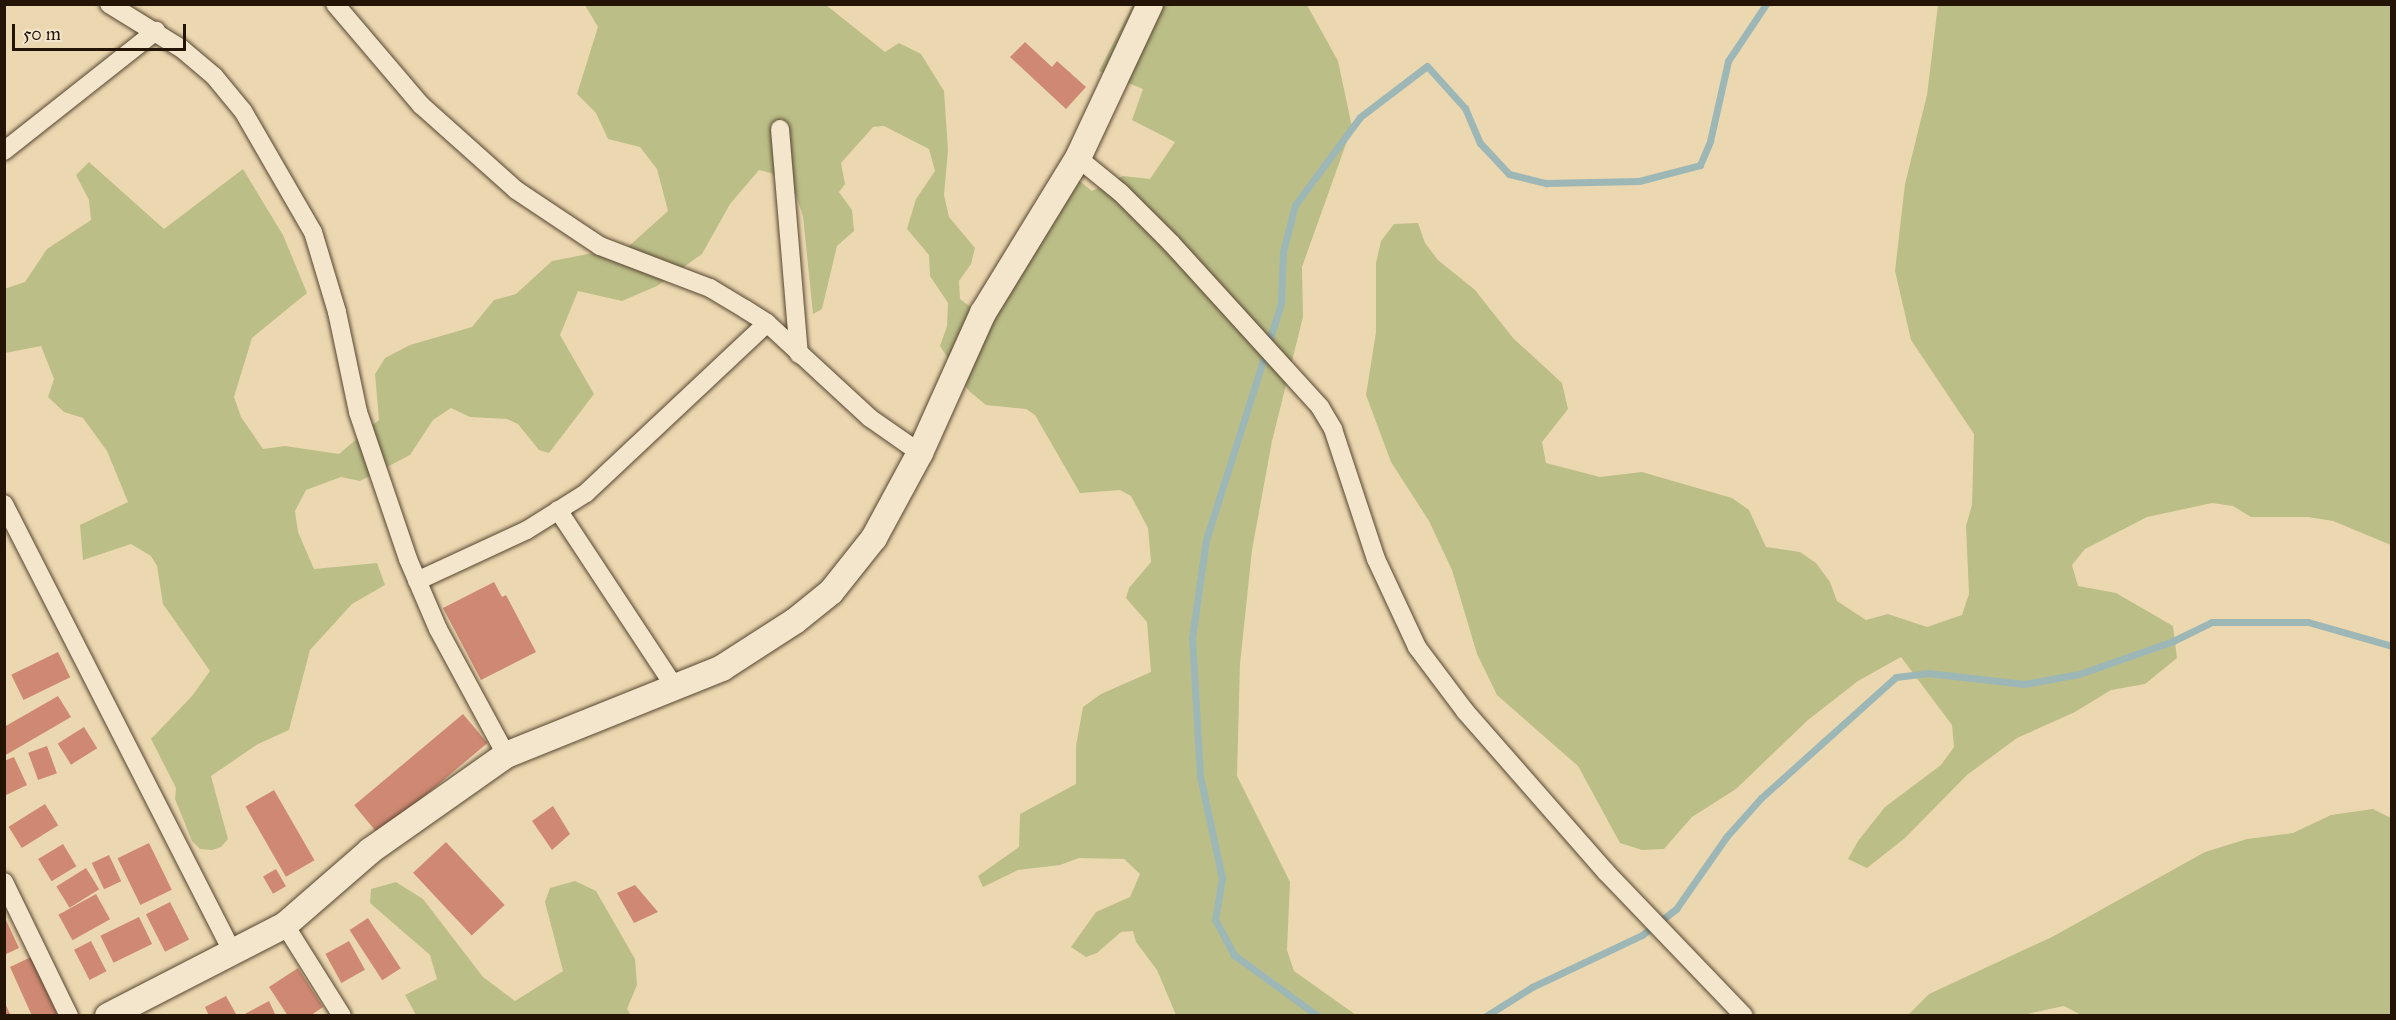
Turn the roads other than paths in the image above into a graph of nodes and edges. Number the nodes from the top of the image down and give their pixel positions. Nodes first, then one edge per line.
1 (109, 4) edge
2 (335, 4) edge
3 (1150, 4) edge
4 (156, 31) junction
5 (780, 129) dead end
6 (4, 151) edge
7 (1078, 158) junction
8 (767, 323) junction
9 (799, 354) junction
10 (920, 453) junction
11 (4, 504) edge
12 (558, 510) junction
13 (417, 581) junction
14 (674, 686) junction
15 (506, 756) junction
16 (4, 882) edge
17 (285, 925) junction
18 (233, 953) junction
19 (69, 1016) edge
20 (108, 1016) edge
21 (342, 1016) edge
22 (1744, 1016) edge

1 - 4 street
2 - 8 street
3 - 7 main road
4 - 6 street
4 - 13 street
5 - 9 street
7 - 10 main road
7 - 22 street
8 - 9 street
8 - 12 street
9 - 10 street
10 - 14 main road
11 - 18 street
12 - 13 street
12 - 14 street
13 - 15 street
14 - 15 main road
15 - 17 main road
16 - 19 street
17 - 18 main road
17 - 21 street
18 - 20 main road

